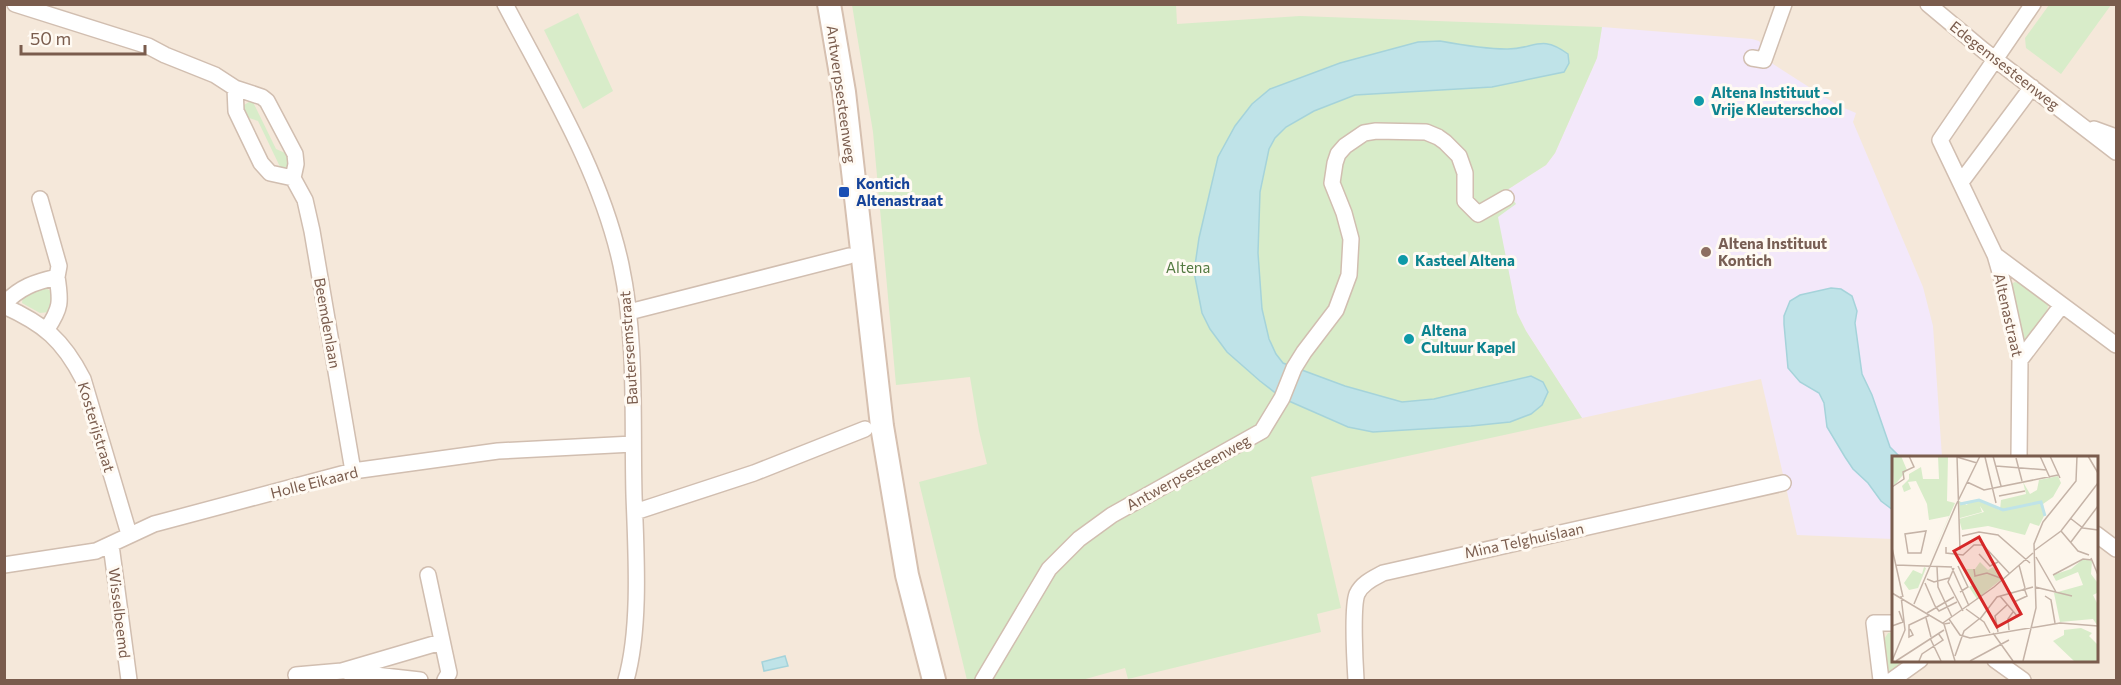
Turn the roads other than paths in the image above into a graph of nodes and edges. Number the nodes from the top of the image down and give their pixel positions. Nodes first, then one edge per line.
1 (15, 4) edge
2 (506, 4) edge
3 (830, 4) edge
4 (1784, 4) edge
5 (1928, 4) edge
6 (2033, 4) edge
7 (1752, 58) dead end
8 (1996, 59) junction
9 (2032, 87) junction
10 (235, 88) junction
11 (2082, 125) junction
12 (2116, 136) edge
13 (2116, 152) edge
14 (293, 178) junction
15 (1961, 182) junction
16 (1506, 198) dead end
17 (40, 199) dead end
18 (1995, 255) junction
19 (849, 256) dead end
20 (57, 277) junction
21 (4, 305) edge
22 (2062, 305) junction
23 (629, 312) junction
24 (46, 329) junction
25 (2116, 345) edge
26 (2020, 360) junction
27 (865, 429) dead end
28 (633, 444) junction
29 (2019, 456) edge
30 (353, 471) junction
31 (1783, 483) dead end
32 (634, 512) junction
33 (129, 534) junction
34 (2097, 535) edge
35 (111, 545) junction
36 (2116, 549) edge
37 (4, 565) edge
38 (428, 575) dead end
39 (1892, 622) edge
40 (441, 642) junction
41 (1919, 661) edge
42 (1996, 661) edge
43 (296, 675) dead end
44 (341, 676) edge
45 (129, 681) edge
46 (420, 681) edge
47 (445, 681) edge
48 (626, 681) edge
49 (934, 681) edge
50 (983, 681) edge
51 (1356, 681) edge
52 (1881, 681) edge
53 (1892, 681) edge
54 (2023, 681) edge

1 - 10 street, Beemdenlaan
2 - 23 street, Bautersemstraat
3 - 49 street, Antwerpsesteenweg
4 - 7 street
5 - 8 street, Edegemsesteenweg
6 - 8 street
8 - 9 street, Edegemsesteenweg
8 - 15 street, Altenastraat
9 - 11 street, Edegemsesteenweg
9 - 15 street
10 - 14 street
10 - 14 street, Beemdenlaan
11 - 12 street, Edegemsesteenweg
11 - 13 street, Edegemsesteenweg
14 - 30 street, Beemdenlaan
15 - 18 street, Altenastraat
16 - 50 street, Antwerpsesteenweg
17 - 20 street
18 - 22 street
18 - 26 street, Altenastraat
19 - 23 street
20 - 21 street, Kosterijstraat
20 - 24 street
21 - 24 street, Kosterijstraat
22 - 25 street
22 - 26 street
23 - 28 street, Bautersemstraat
24 - 33 street, Kosterijstraat
26 - 29 street, Altenastraat
27 - 32 street
28 - 30 street, Holle Eikaard
28 - 32 street, Bautersemstraat
30 - 33 street, Holle Eikaard
31 - 51 street, Mina Telghuislaan
32 - 48 street, Bautersemstraat
33 - 35 street, Holle Eikaard
34 - 36 street
35 - 37 street, Holle Eikaard
35 - 45 street, Wisselbeemd
38 - 40 street
39 - 52 street
40 - 44 street
40 - 47 street
41 - 53 street
42 - 54 street
43 - 44 street
44 - 46 street

